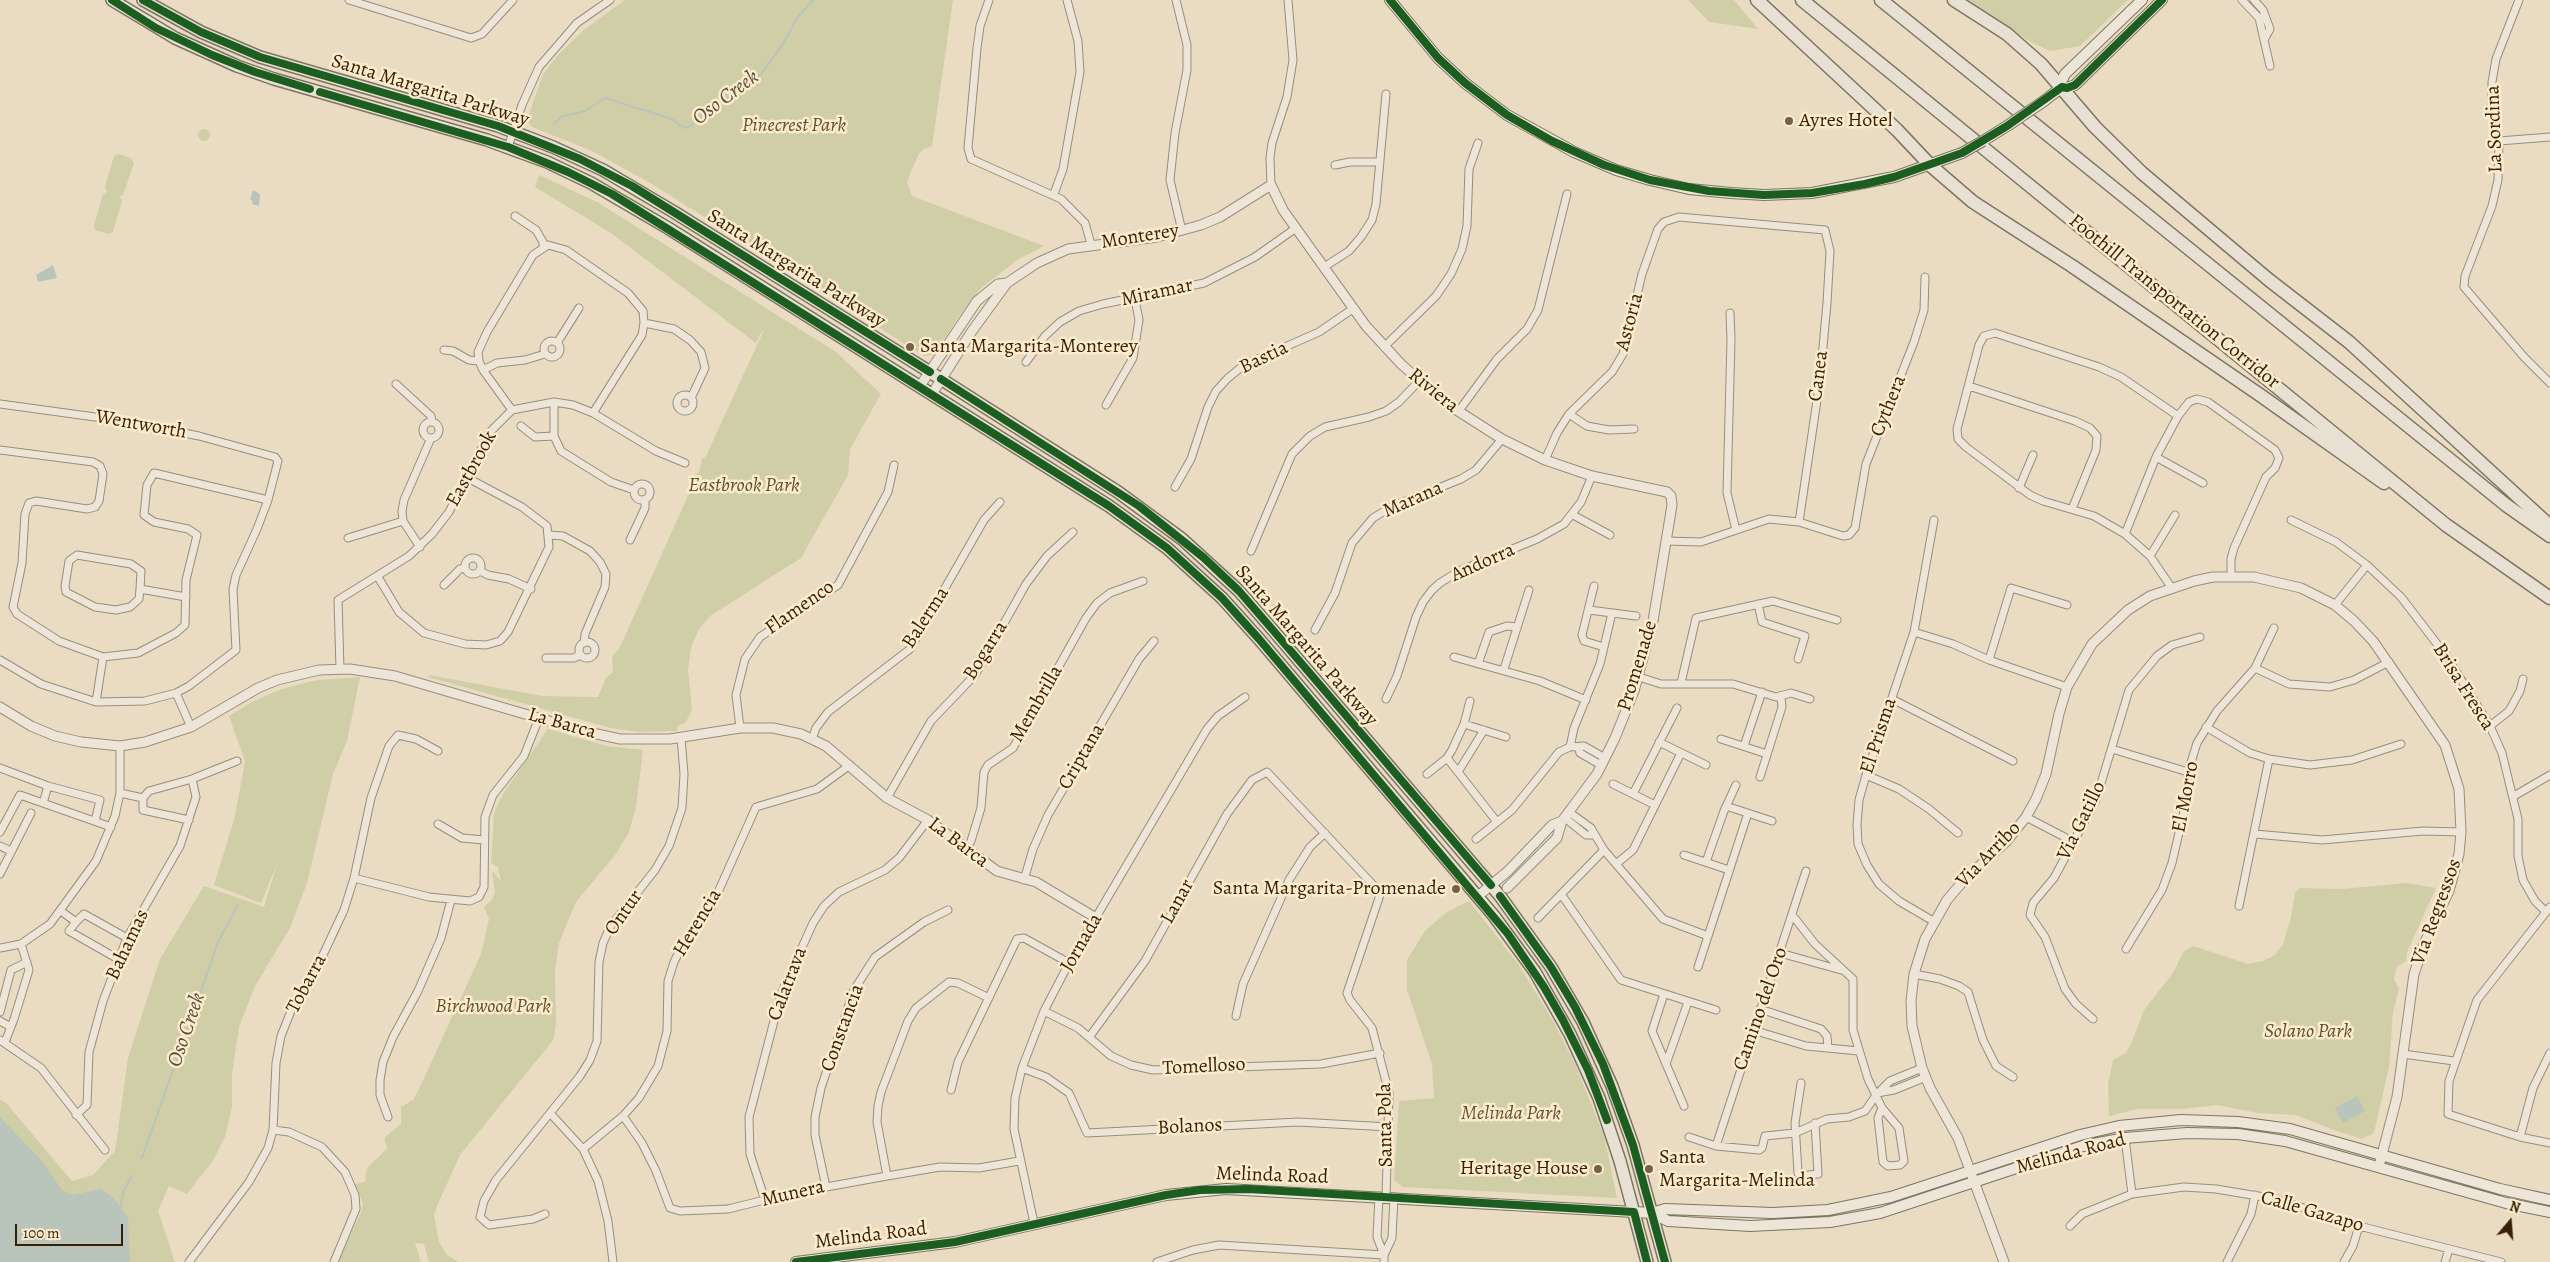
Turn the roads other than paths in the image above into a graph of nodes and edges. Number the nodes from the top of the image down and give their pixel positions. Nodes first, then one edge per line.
1 (112, 0) edge
2 (142, 0) edge
3 (349, 0) edge
4 (513, 0) edge
5 (610, 0) edge
6 (989, 0) edge
7 (1067, 0) edge
8 (1176, 0) edge
9 (1288, 0) edge
10 (1390, 0) edge
11 (1756, 0) edge
12 (1802, 0) edge
13 (1882, 0) edge
14 (1954, 0) edge
15 (2142, 0) edge
16 (2162, 0) edge
17 (2242, 0) edge
18 (2254, 0) edge
19 (2519, 0) edge
20 (2265, 38) junction
21 (2270, 66) dead end
22 (2062, 88) junction
23 (1386, 94) dead end
24 (513, 132) junction
25 (2550, 137) edge
26 (2499, 141) junction
27 (1478, 143) dead end
28 (508, 147) junction
29 (1380, 162) junction
30 (1335, 165) dead end
31 (1930, 165) junction
32 (1271, 186) junction
33 (1054, 194) junction
34 (1567, 194) dead end
35 (515, 216) dead end
36 (1664, 222) joint
37 (1296, 228) junction
38 (1182, 231) junction
39 (1091, 244) junction
40 (546, 246) junction
41 (1324, 268) junction
42 (1925, 277) dead end
43 (1007, 283) junction
44 (1135, 299) junction
45 (977, 301) junction
46 (579, 308) dead end
47 (1354, 308) junction
48 (988, 310) junction
49 (1730, 313) dead end
50 (644, 323) junction
51 (557, 343) junction
52 (1384, 347) junction
53 (444, 350) dead end
54 (545, 354) junction
55 (479, 361) junction
56 (1026, 362) dead end
57 (483, 370) junction
58 (930, 372) junction
59 (941, 379) junction
60 (1419, 381) junction
61 (2550, 383) edge
62 (396, 384) dead end
63 (920, 386) junction
64 (1969, 386) junction
65 (932, 394) junction
66 (691, 398) dead end
67 (554, 402) junction
68 (0, 404) edge
69 (1106, 405) dead end
70 (512, 410) junction
71 (1458, 412) junction
72 (593, 413) junction
73 (1569, 414) junction
74 (2178, 416) junction
75 (432, 422) junction
76 (521, 426) dead end
77 (1634, 429) dead end
78 (554, 436) junction
79 (431, 438) junction
80 (1502, 439) junction
81 (0, 450) edge
82 (2033, 455) dead end
83 (2156, 457) junction
84 (1545, 460) junction
85 (685, 464) dead end
86 (894, 464) dead end
87 (1592, 476) junction
88 (466, 477) junction
89 (2203, 484) dead end
90 (1175, 486) dead end
91 (2019, 488) junction
92 (634, 490) junction
93 (1671, 496) joint
94 (645, 499) junction
95 (268, 500) junction
96 (1000, 502) dead end
97 (2072, 509) junction
98 (1573, 515) junction
99 (2175, 515) dead end
100 (1934, 520) dead end
101 (2290, 520) dead end
102 (403, 521) junction
103 (1799, 522) junction
104 (2446, 525) junction
105 (2550, 526) edge
106 (1736, 530) junction
107 (1073, 532) dead end
108 (2125, 534) junction
109 (549, 535) junction
110 (1610, 535) dead end
111 (2550, 536) edge
112 (348, 538) dead end
113 (630, 540) dead end
114 (1667, 541) junction
115 (420, 547) junction
116 (1251, 551) dead end
117 (2150, 556) junction
118 (2367, 565) junction
119 (465, 568) junction
120 (480, 571) junction
121 (2231, 576) junction
122 (378, 577) junction
123 (1143, 581) dead end
124 (444, 585) dead end
125 (1594, 586) dead end
126 (2172, 587) junction
127 (140, 588) junction
128 (531, 589) junction
129 (1529, 590) dead end
130 (186, 597) junction
131 (2550, 598) edge
132 (1758, 604) junction
133 (2067, 605) dead end
134 (2335, 606) junction
135 (1589, 610) junction
136 (1612, 614) junction
137 (1636, 616) dead end
138 (1837, 620) dead end
139 (1517, 627) junction
140 (2274, 628) dead end
141 (1315, 630) dead end
142 (1914, 632) junction
143 (2200, 638) dead end
144 (584, 642) junction
145 (1154, 642) dead end
146 (1604, 647) junction
147 (580, 655) junction
148 (1454, 657) dead end
149 (103, 658) junction
150 (546, 658) dead end
151 (1798, 659) dead end
152 (0, 660) edge
153 (1989, 660) junction
154 (2389, 662) junction
155 (1478, 664) junction
156 (2256, 668) junction
157 (340, 669) junction
158 (1504, 669) junction
159 (1639, 677) junction
160 (2523, 679) dead end
161 (1681, 683) junction
162 (2067, 687) junction
163 (1762, 692) junction
164 (176, 694) junction
165 (1245, 697) dead end
166 (1781, 697) junction
167 (1386, 698) dead end
168 (1892, 699) junction
169 (1586, 700) junction
170 (1810, 700) dead end
171 (96, 702) junction
172 (1470, 702) dead end
173 (0, 707) edge
174 (1677, 708) dead end
175 (539, 718) junction
176 (1464, 724) junction
177 (2490, 726) junction
178 (191, 727) junction
179 (2206, 727) junction
180 (740, 728) junction
181 (1484, 730) junction
182 (1506, 737) dead end
183 (681, 738) junction
184 (812, 739) junction
185 (1721, 739) dead end
186 (1659, 742) junction
187 (2401, 744) dead end
188 (120, 746) junction
189 (1744, 746) junction
190 (1574, 747) junction
191 (2112, 749) junction
192 (438, 751) dead end
193 (1681, 753) junction
194 (1767, 754) junction
195 (1447, 758) junction
196 (2269, 759) junction
197 (237, 761) dead end
198 (2013, 761) dead end
199 (1603, 762) junction
200 (850, 765) junction
201 (1706, 766) dead end
202 (0, 768) edge
203 (1458, 772) junction
204 (2188, 772) junction
205 (1427, 774) dead end
206 (1866, 775) junction
207 (2550, 775) edge
208 (1760, 777) dead end
209 (192, 779) junction
210 (1613, 784) dead end
211 (1736, 785) dead end
212 (48, 786) junction
213 (120, 793) junction
214 (1633, 794) junction
215 (2514, 796) junction
216 (142, 798) junction
217 (887, 798) junction
218 (43, 803) junction
219 (1656, 805) junction
220 (1726, 806) junction
221 (1748, 813) junction
222 (31, 814) dead end
223 (2026, 816) junction
224 (1565, 817) junction
225 (189, 820) junction
226 (928, 820) junction
227 (94, 821) junction
228 (1772, 821) dead end
229 (1498, 822) junction
230 (438, 824) dead end
231 (111, 828) junction
232 (0, 832) edge
233 (2461, 832) junction
234 (1324, 833) junction
235 (1958, 833) dead end
236 (2255, 834) junction
237 (484, 840) junction
238 (1476, 840) dead end
239 (2074, 842) junction
240 (0, 846) edge
241 (1532, 846) junction
242 (966, 849) junction
243 (1604, 850) junction
244 (11, 851) junction
245 (1542, 855) junction
246 (1684, 856) dead end
247 (1706, 862) junction
248 (1616, 864) junction
249 (1729, 870) junction
250 (1806, 871) dead end
251 (0, 874) edge
252 (354, 878) junction
253 (1024, 880) junction
254 (1491, 885) junction
255 (1504, 892) junction
256 (1561, 894) junction
257 (1477, 897) junction
258 (451, 900) junction
259 (2239, 906) dead end
260 (1486, 908) junction
261 (2548, 909) edge
262 (948, 910) dead end
263 (61, 911) junction
264 (1792, 916) junction
265 (1096, 918) junction
266 (1538, 918) dead end
267 (1933, 921) junction
268 (76, 922) junction
269 (1708, 936) junction
270 (127, 938) junction
271 (21, 944) junction
272 (0, 948) edge
273 (2126, 949) dead end
274 (1780, 953) junction
275 (118, 959) junction
276 (27, 962) junction
277 (1069, 964) junction
278 (1698, 967) dead end
279 (1843, 970) junction
280 (1914, 974) junction
281 (1664, 994) junction
282 (988, 998) junction
283 (1688, 1002) junction
284 (1716, 1010) dead end
285 (1760, 1010) junction
286 (1044, 1011) junction
287 (0, 1012) edge
288 (1236, 1016) dead end
289 (2094, 1019) dead end
290 (0, 1021) edge
291 (11, 1027) junction
292 (1753, 1030) junction
293 (1090, 1036) junction
294 (2, 1041) edge
295 (1828, 1048) junction
296 (1860, 1051) junction
297 (1380, 1053) junction
298 (2550, 1053) edge
299 (2403, 1054) junction
300 (2454, 1061) junction
301 (1666, 1064) junction
302 (1022, 1068) junction
303 (1922, 1068) junction
304 (1926, 1077) junction
305 (2013, 1077) dead end
306 (1801, 1083) dead end
307 (951, 1090) dead end
308 (1877, 1094) junction
309 (1684, 1106) dead end
310 (1882, 1108) junction
311 (550, 1113) junction
312 (76, 1115) junction
313 (623, 1116) junction
314 (388, 1117) dead end
315 (1815, 1123) junction
316 (1389, 1127) junction
317 (273, 1130) junction
318 (1795, 1133) junction
319 (1689, 1137) dead end
320 (2520, 1137) junction
321 (2125, 1138) junction
322 (2550, 1143) edge
323 (1716, 1146) junction
324 (583, 1149) junction
325 (105, 1150) dead end
326 (2382, 1155) junction
327 (1019, 1161) junction
328 (2379, 1166) junction
329 (1970, 1171) junction
330 (887, 1176) junction
331 (1974, 1183) junction
332 (826, 1187) junction
333 (2132, 1194) junction
334 (2255, 1195) junction
335 (1386, 1197) junction
336 (766, 1200) junction
337 (2550, 1200) edge
338 (1634, 1212) junction
339 (2550, 1212) edge
340 (1652, 1213) junction
341 (545, 1214) dead end
342 (1034, 1223) junction
343 (2070, 1226) dead end
344 (2359, 1226) junction
345 (1378, 1231) junction
346 (1392, 1232) junction
347 (2448, 1249) junction
348 (1384, 1258) edge
349 (808, 1261) edge
350 (189, 1262) edge
351 (334, 1262) edge
352 (613, 1262) edge
353 (796, 1262) edge
354 (1157, 1262) edge
355 (1647, 1262) edge
356 (1664, 1262) edge
357 (2004, 1262) edge
358 (2227, 1262) edge
359 (2344, 1262) edge
360 (2444, 1262) edge
361 (2501, 1262) edge

1 - 28 main road, Santa Margarita Parkway
2 - 24 main road, Santa Margarita Parkway
3 - 4 street
5 - 24 street
6 - 33 street
7 - 33 street
8 - 38 street
9 - 32 street
10 - 31 main road
11 - 31 highway
12 - 104 highway, Foothill Transportation Corridor
13 - 111 highway
14 - 22 highway
15 - 22 main road
16 - 22 main road
17 - 20 street
18 - 20 street
19 - 26 street, La Sordina
20 - 21 street
22 - 31 main road, bridge
22 - 105 highway
23 - 29 street
24 - 28 street
24 - 58 main road, Santa Margarita Parkway
25 - 26 street
26 - 61 street, La Sordina
27 - 52 street
28 - 63 main road, Santa Margarita Parkway
29 - 30 street
29 - 41 street
31 - 104 highway
32 - 37 street, Riviera
32 - 38 street, Monterey
33 - 39 street
34 - 71 street
35 - 40 street
36 - 73 street, Astoria
36 - 103 street, Canea
37 - 41 street, Riviera
37 - 44 street, Miramar
38 - 39 street, Monterey
39 - 43 street, Monterey
40 - 50 street
40 - 55 street
41 - 47 street, Riviera
42 - 103 street, Cythera
43 - 45 street, Monterey
43 - 48 street, Monterey
44 - 56 street, Miramar
44 - 69 street
45 - 48 street
45 - 58 street, Monterey
46 - 51 street
47 - 52 street, Riviera
47 - 90 street, Bastia
48 - 59 street, Monterey
49 - 106 street
50 - 66 street
50 - 72 street
51 - 54 street
51 - 54 street
52 - 60 street, Riviera
53 - 55 street
54 - 57 street
55 - 57 street
57 - 70 street
58 - 59 main road, Santa Margarita Parkway
58 - 63 street, Monterey
59 - 65 street, Monterey
59 - 254 main road, Santa Margarita Parkway
60 - 71 street, Riviera
60 - 116 street
62 - 75 street
63 - 65 main road, Santa Margarita Parkway
64 - 74 street
64 - 91 street
64 - 97 street
65 - 257 main road, Santa Margarita Parkway
67 - 70 street, Eastbrook
67 - 72 street, Eastbrook
67 - 78 street
68 - 95 street, Wentworth
70 - 88 street, Eastbrook
71 - 80 street, Riviera
72 - 85 street, Eastbrook
73 - 77 street
73 - 84 street, Astoria
74 - 83 street
74 - 121 street
75 - 79 street
75 - 79 street
76 - 78 street
78 - 92 street
79 - 102 street
80 - 84 street, Riviera
80 - 141 street, Marana
81 - 149 street
82 - 91 street
83 - 89 street
83 - 108 street
84 - 87 street, Riviera
86 - 180 street, Flamenco
87 - 93 street, Riviera
87 - 98 street, Andorra
88 - 109 street
88 - 115 street, Eastbrook
91 - 97 street
92 - 94 street
92 - 94 street
93 - 114 street, Promenade
94 - 113 street
95 - 130 street
95 - 164 street
96 - 184 street, Balerma
97 - 108 street
98 - 110 street
98 - 167 street, Andorra
99 - 117 street
100 - 142 street, El Prisma
101 - 118 street, Brisa Fresca
102 - 112 street
102 - 115 street
103 - 106 street
104 - 131 highway, Foothill Transportation Corridor
106 - 114 street
107 - 217 street, Bogarra
108 - 117 street
109 - 128 street
109 - 144 street
114 - 159 street, Promenade
115 - 122 street, Eastbrook
117 - 126 street
118 - 134 street
118 - 177 street, Brisa Fresca
119 - 120 street
119 - 120 street
119 - 124 street
120 - 128 street
121 - 126 street, Via Arribo
121 - 134 street, Via Arribo
122 - 128 street
122 - 157 street, Eastbrook
123 - 242 street, Membrilla
125 - 135 street
126 - 162 street, Via Arribo
127 - 127 street
127 - 130 street
129 - 139 street
130 - 149 street
132 - 138 street
132 - 151 street
132 - 161 street
133 - 153 street
134 - 154 street, Via Regressos
135 - 136 street
135 - 146 street
136 - 137 street
136 - 146 street
139 - 155 street
139 - 158 street
140 - 156 street, El Morro
142 - 153 street
142 - 168 street, El Prisma
143 - 191 street, Via Gatillo
144 - 147 street
144 - 147 street
145 - 253 street, Criptana
146 - 169 street
147 - 150 street
148 - 155 street
149 - 171 street
152 - 171 street
153 - 162 street
154 - 156 street
154 - 233 street, Via Regressos
155 - 158 street
156 - 179 street, El Morro
157 - 175 street, La Barca
157 - 178 street, La Barca
158 - 169 street
159 - 161 street
159 - 199 street, Promenade
160 - 177 street
161 - 163 street
162 - 223 street, Via Arribo
163 - 166 street
163 - 189 street
164 - 171 street
164 - 178 street
165 - 265 street, Jornada
166 - 170 street
166 - 194 street
168 - 198 street
168 - 206 street, El Prisma
169 - 190 street
172 - 176 street
173 - 188 street, La Barca
174 - 186 street
175 - 183 street, La Barca
175 - 237 street
176 - 181 street
176 - 195 street
177 - 215 street, Brisa Fresca
178 - 188 street, La Barca
179 - 196 street
179 - 204 street, El Morro
180 - 183 street, La Barca
180 - 184 street, La Barca
181 - 182 street
181 - 203 street
183 - 311 street, Ontur
184 - 200 street, La Barca
185 - 189 street
186 - 193 street
186 - 214 street
187 - 196 street
188 - 213 street
189 - 194 street
190 - 199 street
190 - 229 street
191 - 204 street
191 - 239 street, Via Gatillo
192 - 252 street, Tobarra
193 - 201 street
193 - 219 street
194 - 208 street
195 - 203 street
195 - 205 street
196 - 236 street
197 - 209 street
199 - 224 street, Promenade
200 - 217 street, La Barca
200 - 313 street, Herencia
202 - 212 street
203 - 229 street
204 - 273 street, El Morro
206 - 235 street
206 - 267 street, El Prisma
207 - 215 street
209 - 216 street
209 - 225 street, Bahamas
210 - 214 street
211 - 220 street
212 - 218 street
212 - 227 street
213 - 216 street
213 - 231 street
214 - 219 street
215 - 261 street, Brisa Fresca
216 - 225 street
217 - 226 street, La Barca
218 - 227 street
218 - 232 street
219 - 248 street
220 - 221 street
220 - 247 street
221 - 228 street
221 - 249 street
222 - 244 street
223 - 239 street
223 - 267 street, Via Arribo
224 - 241 street, Promenade
224 - 243 street
224 - 245 street, Promenade
225 - 270 street, Bahamas
226 - 242 street, La Barca
226 - 336 street, Calatrava
227 - 231 street
229 - 238 street
230 - 237 street
231 - 263 street
233 - 236 street
233 - 299 street, Via Regressos
234 - 288 street
234 - 293 street, Lanar
234 - 297 street, Santa Pola
236 - 259 street
237 - 258 street
239 - 289 street, Via Gatillo
240 - 244 street
241 - 245 street
241 - 254 street, Promenade
242 - 253 street, La Barca
243 - 248 street
243 - 256 street
244 - 251 street
245 - 255 street, Promenade
246 - 247 street
247 - 249 street
248 - 269 street
249 - 269 street
250 - 264 street, Camino del Oro
252 - 258 street
252 - 317 street, Tobarra
253 - 265 street, La Barca
254 - 255 main road, Santa Margarita Parkway
254 - 257 street, Promenade
255 - 260 street, Promenade
255 - 340 main road, Santa Margarita Parkway
256 - 266 street
256 - 281 street
257 - 260 main road, Santa Margarita Parkway
258 - 314 street
260 - 338 main road, Santa Margarita Parkway
261 - 300 street
262 - 332 street, Constancia
263 - 268 street
263 - 271 street
264 - 274 street, Camino del Oro
264 - 279 street
265 - 277 street, Jornada
267 - 280 street, Via Arribo
268 - 270 street
268 - 275 street
269 - 278 street
270 - 275 street, Bahamas
271 - 272 street
271 - 276 street
274 - 279 street
274 - 285 street, Camino del Oro
275 - 312 street, Bahamas
276 - 287 street
276 - 291 street
277 - 282 street
277 - 286 street, Jornada
279 - 296 street
280 - 303 street, Via Arribo
280 - 305 street
281 - 283 street
281 - 301 street
282 - 307 street
282 - 330 street
283 - 284 street
283 - 301 street
285 - 292 street, Camino del Oro
285 - 295 street
286 - 293 street, Tomelloso
286 - 302 street, Jornada
290 - 291 street
291 - 294 street
292 - 295 street
292 - 323 street, Camino del Oro
293 - 297 street, Tomelloso
294 - 312 street
295 - 296 street
296 - 308 street
297 - 316 street, Santa Pola
298 - 320 street
299 - 300 street
299 - 326 street, Via Regressos
300 - 320 street
301 - 309 street
302 - 316 street, Bolanos
302 - 327 street, Jornada
303 - 304 street, Via Arribo
303 - 308 street
304 - 308 street
304 - 329 street, Via Arribo
306 - 318 street
308 - 310 street
308 - 315 street
310 - 310 street
311 - 324 street
311 - 341 street, Ontur
312 - 325 street
313 - 324 street, Herencia
313 - 336 street, Munera
315 - 318 street
315 - 318 street
316 - 335 street, Santa Pola
317 - 350 street, Tobarra
317 - 351 street
318 - 323 street
319 - 323 street
320 - 322 street
321 - 328 main road, Melinda Road
321 - 331 main road, Melinda Road
321 - 333 street
324 - 352 street
326 - 328 street, Via Regressos
326 - 329 main road, Melinda Road
326 - 337 main road, Melinda Road
327 - 330 street, Munera
327 - 342 street, Jornada
328 - 339 main road, Melinda Road
329 - 331 street, Via Arribo
329 - 340 main road, Melinda Road
330 - 332 street, Munera
331 - 340 main road, Melinda Road
331 - 357 street, Via Arribo
332 - 336 street, Munera
333 - 334 street, Calle Gazapo
333 - 343 street, Calle Gazapo
334 - 344 street, Calle Gazapo
334 - 358 street
335 - 338 main road, Melinda Road
335 - 342 main road, Melinda Road
335 - 345 street
335 - 346 street
338 - 340 main road, Melinda Road
338 - 355 main road, Santa Margarita Parkway
340 - 356 main road, Santa Margarita Parkway
342 - 349 main road, Melinda Road
344 - 347 street, Calle Gazapo
344 - 359 street
345 - 346 street
345 - 348 street
346 - 348 street
347 - 360 street
347 - 361 street, Calle Gazapo
348 - 354 street
349 - 353 main road, Melinda Road

